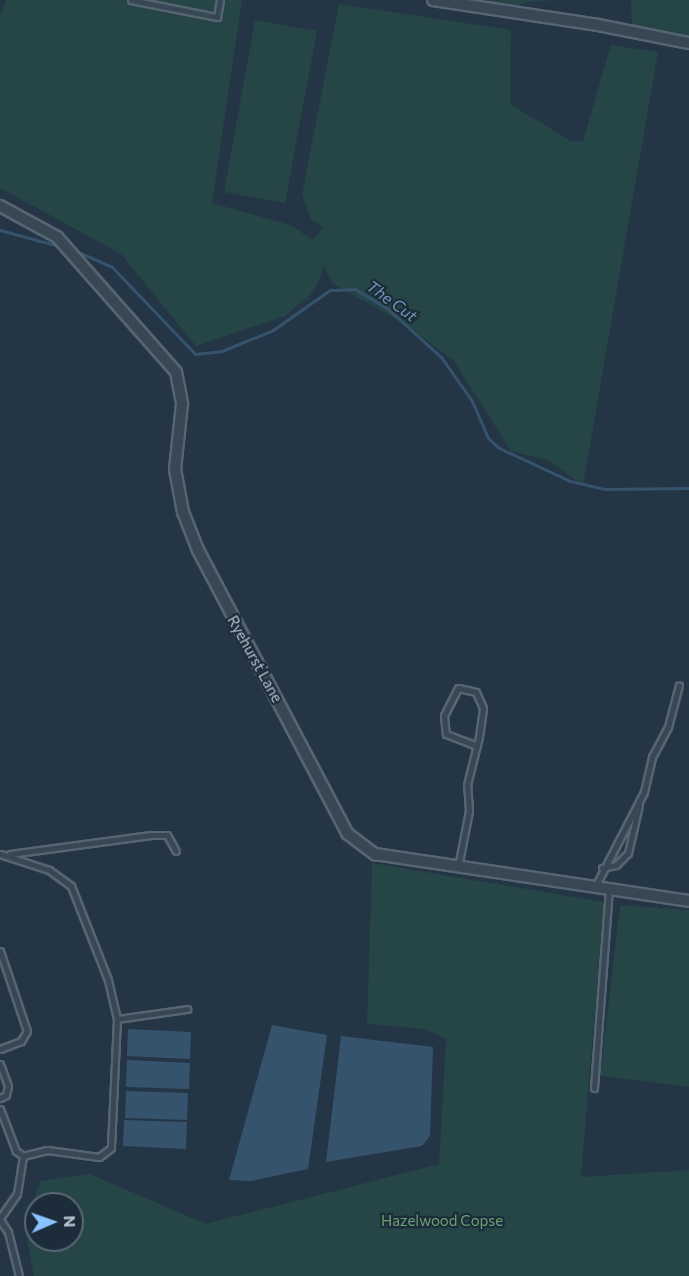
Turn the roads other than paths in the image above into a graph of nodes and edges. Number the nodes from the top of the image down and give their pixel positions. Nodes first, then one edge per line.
1 (131, 0) edge
2 (220, 0) edge
3 (433, 0) edge
4 (689, 43) edge
5 (0, 206) edge
6 (679, 685) dead end
7 (477, 746) junction
8 (641, 798) junction
9 (176, 851) dead end
10 (0, 854) edge
11 (8, 855) junction
12 (602, 868) junction
13 (458, 869) junction
14 (596, 885) junction
15 (609, 887) junction
16 (689, 900) edge
17 (0, 951) edge
18 (187, 1009) dead end
19 (117, 1019) junction
20 (0, 1049) edge
21 (0, 1064) edge
22 (594, 1088) dead end
23 (0, 1098) edge
24 (0, 1109) edge
25 (23, 1156) junction
26 (0, 1219) edge
27 (19, 1276) edge

1 - 2 lane
3 - 4 street
5 - 13 street, Ryehurst Lane
6 - 8 lane
7 - 7 lane
7 - 13 lane
8 - 12 lane
8 - 12 lane
9 - 11 lane
10 - 11 lane
11 - 19 lane
12 - 14 lane
13 - 14 street, Ryehurst Lane
14 - 15 street, Ryehurst Lane
15 - 16 street, Ryehurst Lane
15 - 22 lane
17 - 20 lane
18 - 19 lane
19 - 25 lane
21 - 23 lane
24 - 25 lane
25 - 26 lane
26 - 27 lane

